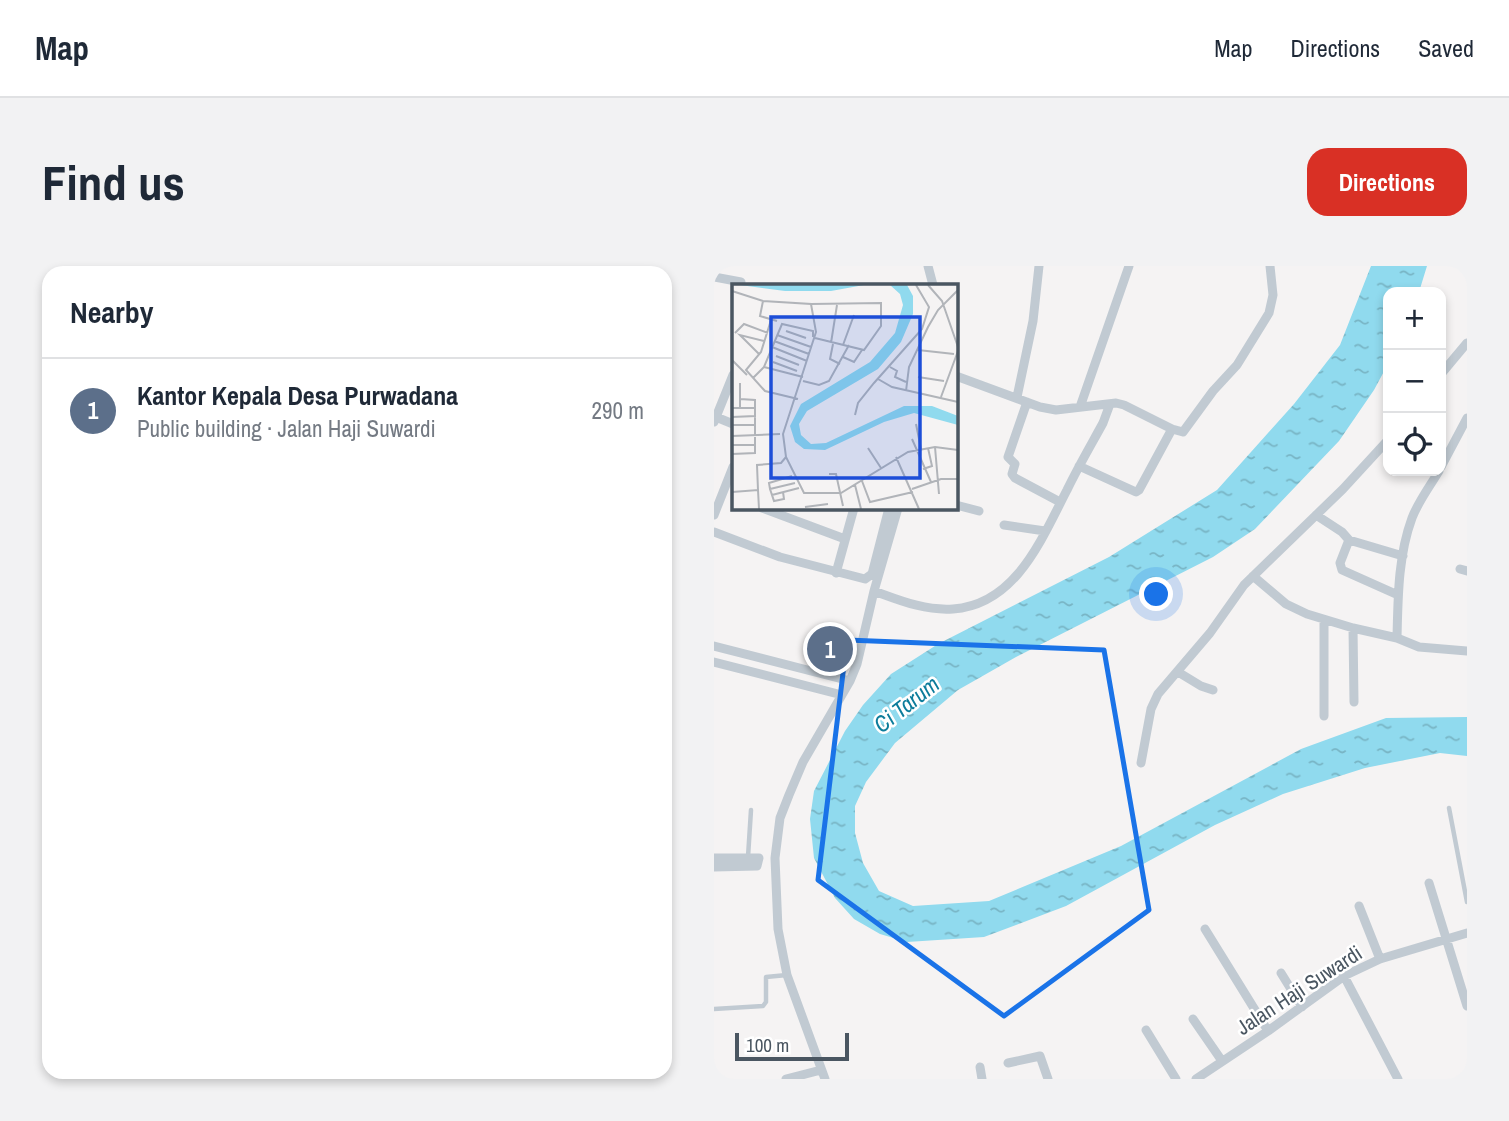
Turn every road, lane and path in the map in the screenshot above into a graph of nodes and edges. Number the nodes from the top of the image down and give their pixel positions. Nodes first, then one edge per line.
1 (928, 266) edge
2 (1039, 266) edge
3 (1129, 266) edge
4 (1270, 266) edge
5 (714, 277) edge
6 (741, 282) dead end
7 (933, 284) edge
8 (1467, 343) edge
9 (1446, 368) edge
10 (957, 376) edge
11 (732, 382) edge
12 (1017, 397) junction
13 (1027, 402) junction
14 (1110, 404) junction
15 (1080, 407) junction
16 (1467, 418) edge
17 (715, 420) edge
18 (1172, 429) junction
19 (1463, 435) edge
20 (1383, 445) edge
21 (1446, 460) edge
22 (1079, 466) junction
23 (732, 470) edge
24 (1436, 476) edge
25 (723, 493) junction
26 (732, 497) edge
27 (1060, 502) junction
28 (957, 505) edge
29 (765, 509) edge
30 (854, 509) edge
31 (888, 509) edge
32 (898, 509) edge
33 (979, 511) dead end
34 (714, 515) edge
35 (1316, 515) junction
36 (1004, 525) dead end
37 (1045, 531) junction
38 (714, 532) edge
39 (845, 539) junction
40 (1349, 540) junction
41 (1403, 556) junction
42 (836, 573) junction
43 (1253, 576) junction
44 (874, 591) junction
45 (1398, 595) junction
46 (1324, 620) junction
47 (1353, 628) junction
48 (1397, 638) junction
49 (714, 646) edge
50 (1467, 651) edge
51 (714, 662) edge
52 (1178, 672) junction
53 (850, 681) junction
54 (1213, 690) dead end
55 (842, 695) junction
56 (1354, 702) dead end
57 (1324, 716) dead end
58 (1141, 763) dead end
59 (1449, 808) dead end
60 (751, 810) dead end
61 (714, 858) edge
62 (748, 858) junction
63 (714, 867) edge
64 (1429, 883) dead end
65 (1467, 902) edge
66 (1359, 906) dead end
67 (1205, 929) dead end
68 (1467, 933) edge
69 (1447, 939) junction
70 (1380, 959) junction
71 (1282, 973) dead end
72 (788, 975) junction
73 (1344, 976) junction
74 (1467, 1006) edge
75 (1302, 1007) junction
76 (714, 1009) edge
77 (1193, 1019) dead end
78 (1146, 1030) dead end
79 (1268, 1031) junction
80 (1223, 1061) junction
81 (1008, 1063) dead end
82 (980, 1067) dead end
83 (823, 1074) edge
84 (786, 1079) edge
85 (982, 1079) edge
86 (1048, 1079) edge
87 (1176, 1079) edge
88 (1196, 1079) edge
89 (1398, 1079) edge

1 - 7 street
2 - 12 street
3 - 15 street
4 - 18 street
5 - 6 street
8 - 9 street
10 - 12 street
11 - 17 street
12 - 13 street
13 - 15 street
13 - 27 street
14 - 15 street
14 - 18 street
14 - 22 street
16 - 19 street
18 - 22 street
19 - 21 street
20 - 35 street
22 - 27 street
23 - 25 street
24 - 41 street
25 - 26 street
25 - 34 street
27 - 37 street
28 - 33 street
29 - 39 street
30 - 39 street
31 - 42 street
32 - 44 street
35 - 40 street
35 - 43 street
36 - 37 street
37 - 44 street
38 - 42 street
39 - 42 street
40 - 41 street
40 - 45 street
41 - 45 street
43 - 46 street
43 - 52 street
44 - 53 street
45 - 48 street
46 - 47 street
46 - 57 street
47 - 48 street
47 - 56 street
48 - 50 street
49 - 53 street
51 - 55 street
52 - 54 street
52 - 58 street
53 - 55 street
55 - 72 street
59 - 65 lane
60 - 62 lane
61 - 62 street
62 - 63 street
64 - 69 street
66 - 70 street
67 - 79 street
68 - 69 street, Jalan Haji Suwardi
69 - 70 street, Jalan Haji Suwardi
69 - 74 street
70 - 73 street, Jalan Haji Suwardi
71 - 75 street
72 - 76 lane
72 - 83 street
73 - 75 street, Jalan Haji Suwardi
73 - 89 street
75 - 79 street, Jalan Haji Suwardi
77 - 80 street
78 - 87 street
79 - 80 street, Jalan Haji Suwardi
80 - 88 street, Jalan Haji Suwardi
81 - 86 street
82 - 85 street
83 - 84 street

